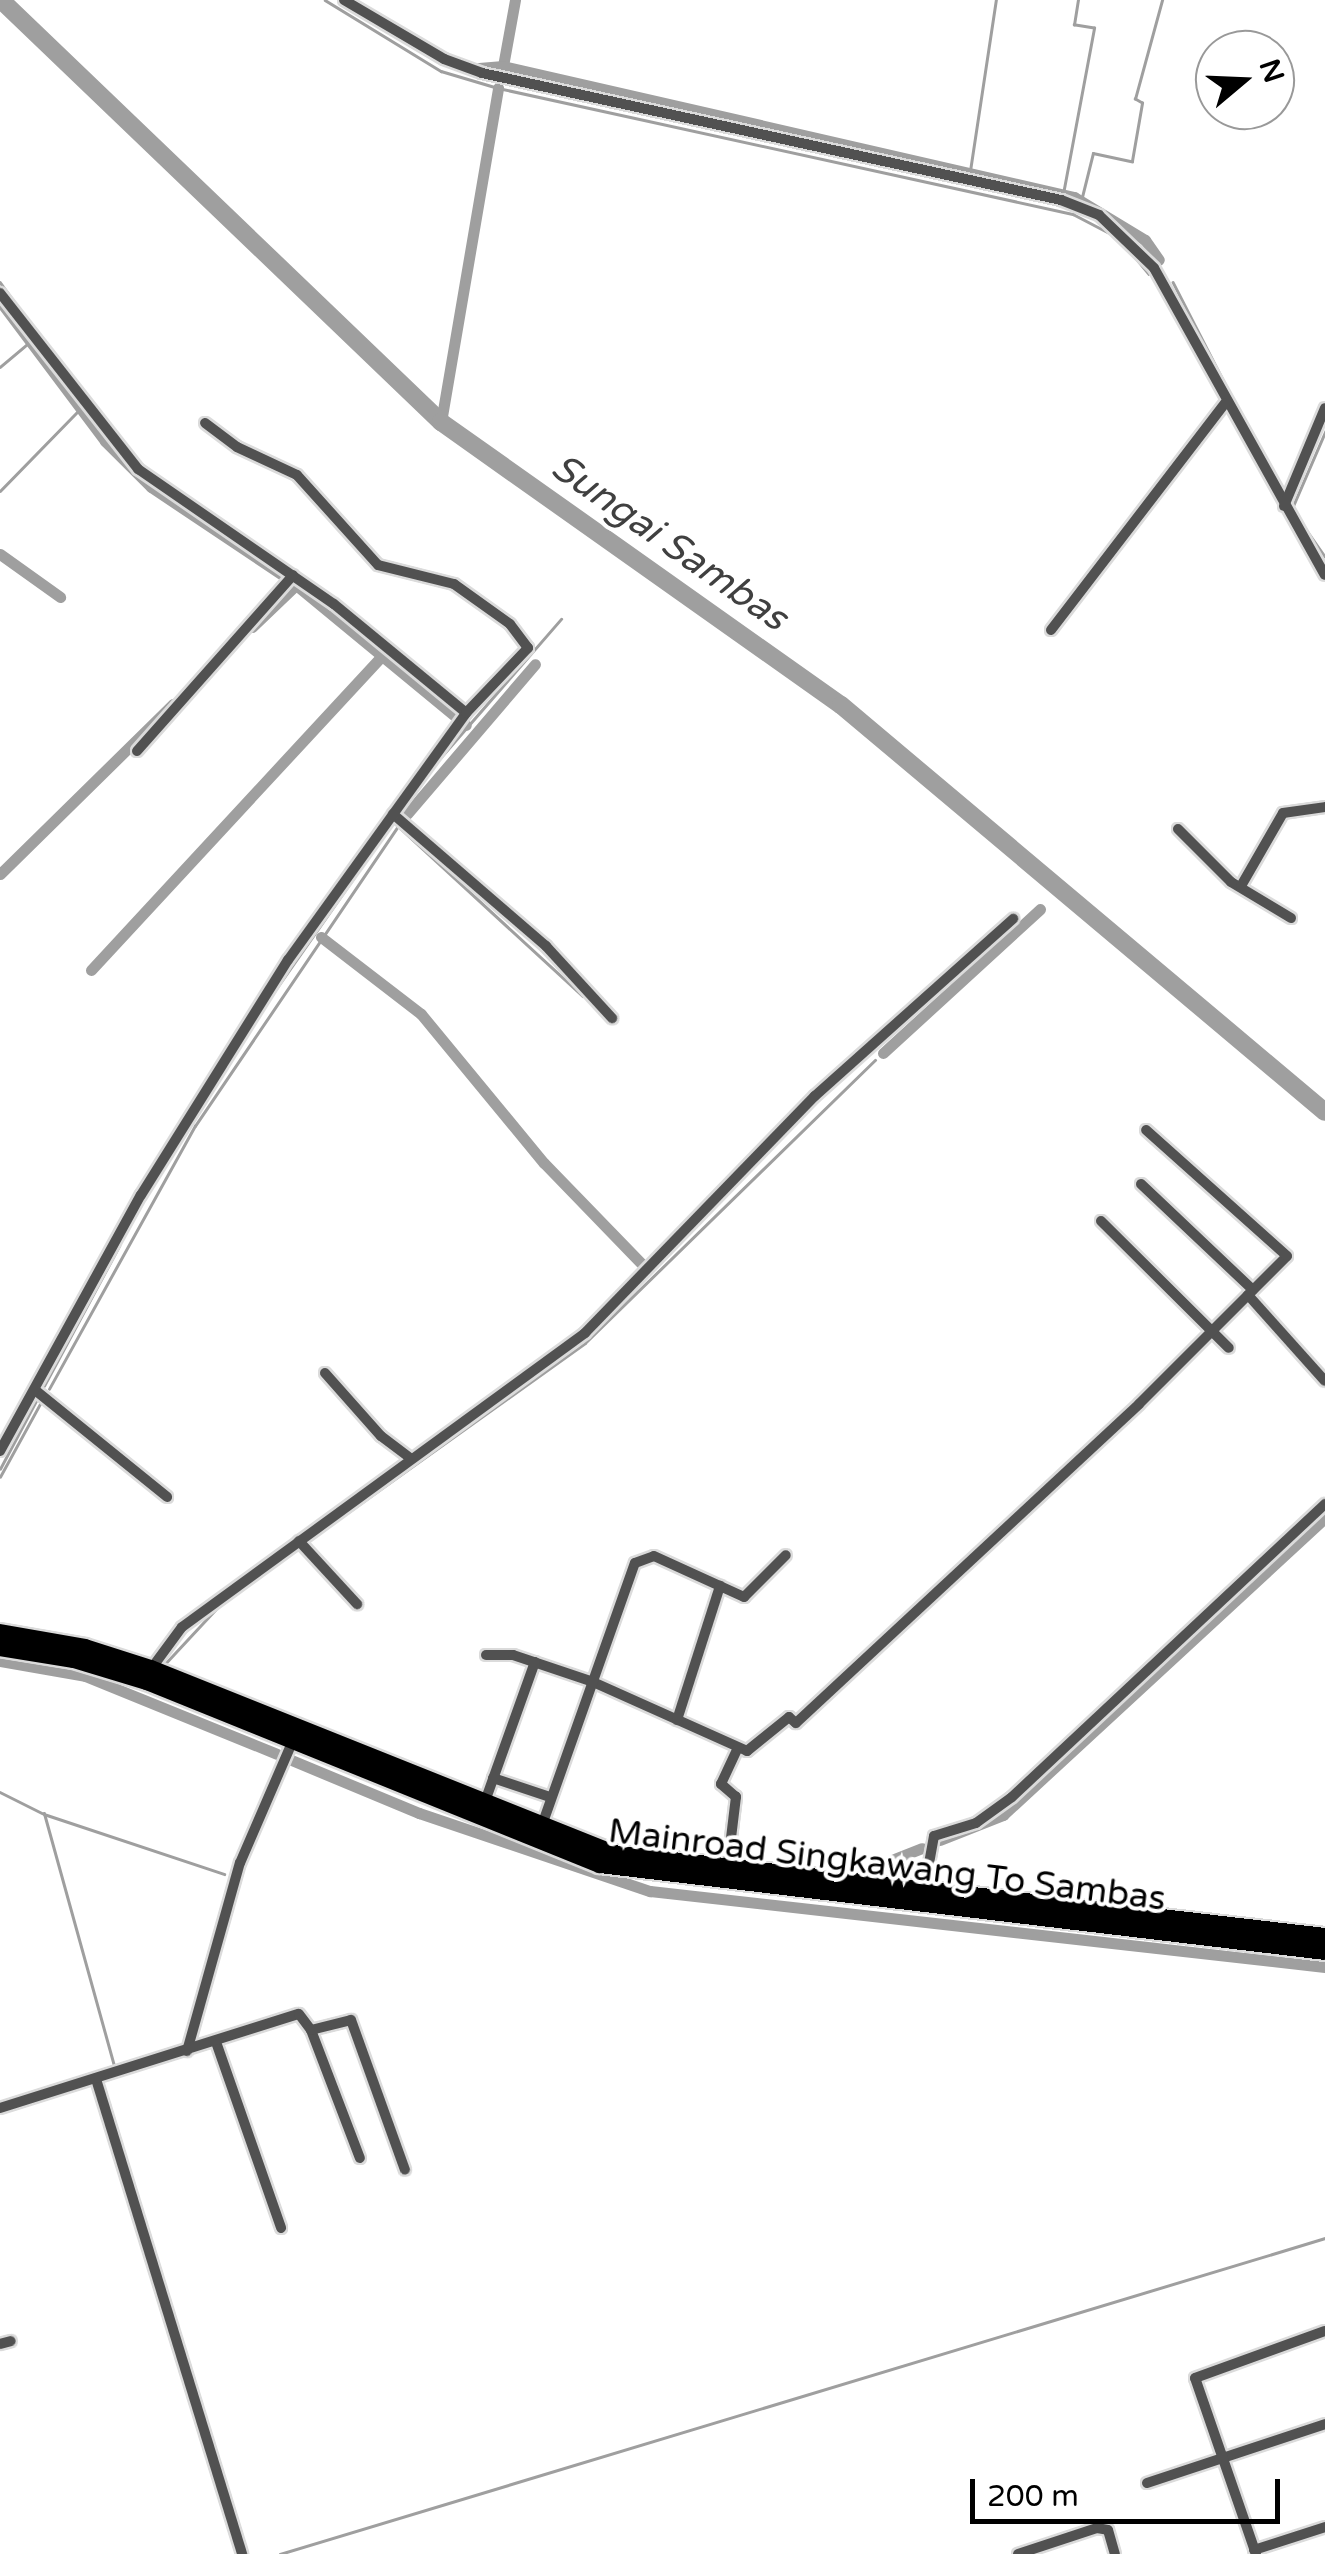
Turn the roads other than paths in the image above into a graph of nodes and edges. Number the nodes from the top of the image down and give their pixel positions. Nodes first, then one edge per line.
1 (344, 0) edge
2 (0, 293) edge
3 (1225, 403) junction
4 (1325, 408) edge
5 (204, 423) dead end
6 (1284, 506) junction
7 (293, 575) junction
8 (1325, 575) edge
9 (1051, 630) dead end
10 (466, 713) junction
11 (137, 751) dead end
12 (1325, 807) edge
13 (394, 814) junction
14 (1178, 829) dead end
15 (1241, 886) junction
16 (1291, 918) dead end
17 (1013, 919) dead end
18 (612, 1018) dead end
19 (1146, 1130) dead end
20 (1141, 1184) dead end
21 (1101, 1221) dead end
22 (1251, 1292) junction
23 (1212, 1331) junction
24 (1229, 1348) dead end
25 (326, 1373) dead end
26 (1325, 1381) edge
27 (35, 1390) junction
28 (0, 1451) edge
29 (411, 1459) junction
30 (167, 1497) dead end
31 (1325, 1504) edge
32 (299, 1541) junction
33 (786, 1555) dead end
34 (720, 1586) junction
35 (357, 1604) dead end
36 (0, 1633) edge
37 (0, 1648) edge
38 (486, 1655) dead end
39 (536, 1662) junction
40 (151, 1669) junction
41 (592, 1682) junction
42 (677, 1720) junction
43 (291, 1744) junction
44 (738, 1748) junction
45 (348, 1760) junction
46 (493, 1778) junction
47 (550, 1796) junction
48 (483, 1807) junction
49 (540, 1829) junction
50 (727, 1871) junction
51 (872, 1892) junction
52 (924, 1892) junction
53 (1325, 1936) edge
54 (1325, 1952) edge
55 (312, 2030) junction
56 (216, 2042) junction
57 (187, 2051) junction
58 (96, 2079) junction
59 (0, 2108) edge
60 (360, 2158) dead end
61 (405, 2170) dead end
62 (282, 2228) dead end
63 (1325, 2331) edge
64 (1325, 2424) edge
65 (1224, 2457) junction
66 (1147, 2483) dead end
67 (1325, 2527) edge
68 (1255, 2552) edge
69 (242, 2554) edge
70 (1018, 2554) edge
71 (1115, 2554) edge

1 - 3 street
2 - 7 street
3 - 6 street
3 - 9 street
4 - 6 street
5 - 10 street
6 - 8 street
7 - 10 street
7 - 11 street
10 - 13 street
12 - 15 street
13 - 18 street
13 - 27 street
14 - 15 street
15 - 16 street
17 - 29 street
19 - 22 street
20 - 22 street
21 - 23 street
22 - 23 street
22 - 26 street
23 - 24 street
23 - 44 street
25 - 29 street
27 - 28 street
27 - 30 street
29 - 32 street
31 - 52 street
32 - 35 street
32 - 40 street
33 - 34 street
34 - 41 street
34 - 42 street
36 - 40 highway, Mainroad Singkawang To Sambas
37 - 43 highway, Mainroad Singkawang To Sambas
38 - 39 street
39 - 41 street
39 - 46 street
40 - 45 highway, Mainroad Singkawang To Sambas
41 - 42 street
41 - 47 street
42 - 44 street
43 - 45 highway, Mainroad Singkawang To Sambas
43 - 57 street
44 - 50 street
45 - 48 highway, Mainroad Singkawang To Sambas
45 - 51 highway, Mainroad Singkawang To Sambas
46 - 47 street
46 - 48 street
47 - 49 street
48 - 49 highway, Mainroad Singkawang To Sambas
49 - 50 highway, Mainroad Singkawang To Sambas
50 - 51 highway, Mainroad Singkawang To Sambas
51 - 52 highway, Mainroad Singkawang To Sambas
51 - 54 highway, Mainroad Singkawang To Sambas
52 - 53 highway, Mainroad Singkawang To Sambas
55 - 56 street
55 - 60 street
55 - 61 street
56 - 57 street
56 - 62 street
57 - 58 street
58 - 59 street
58 - 69 street
63 - 65 street
64 - 65 street
65 - 66 street
65 - 68 street
67 - 68 street
70 - 71 street

